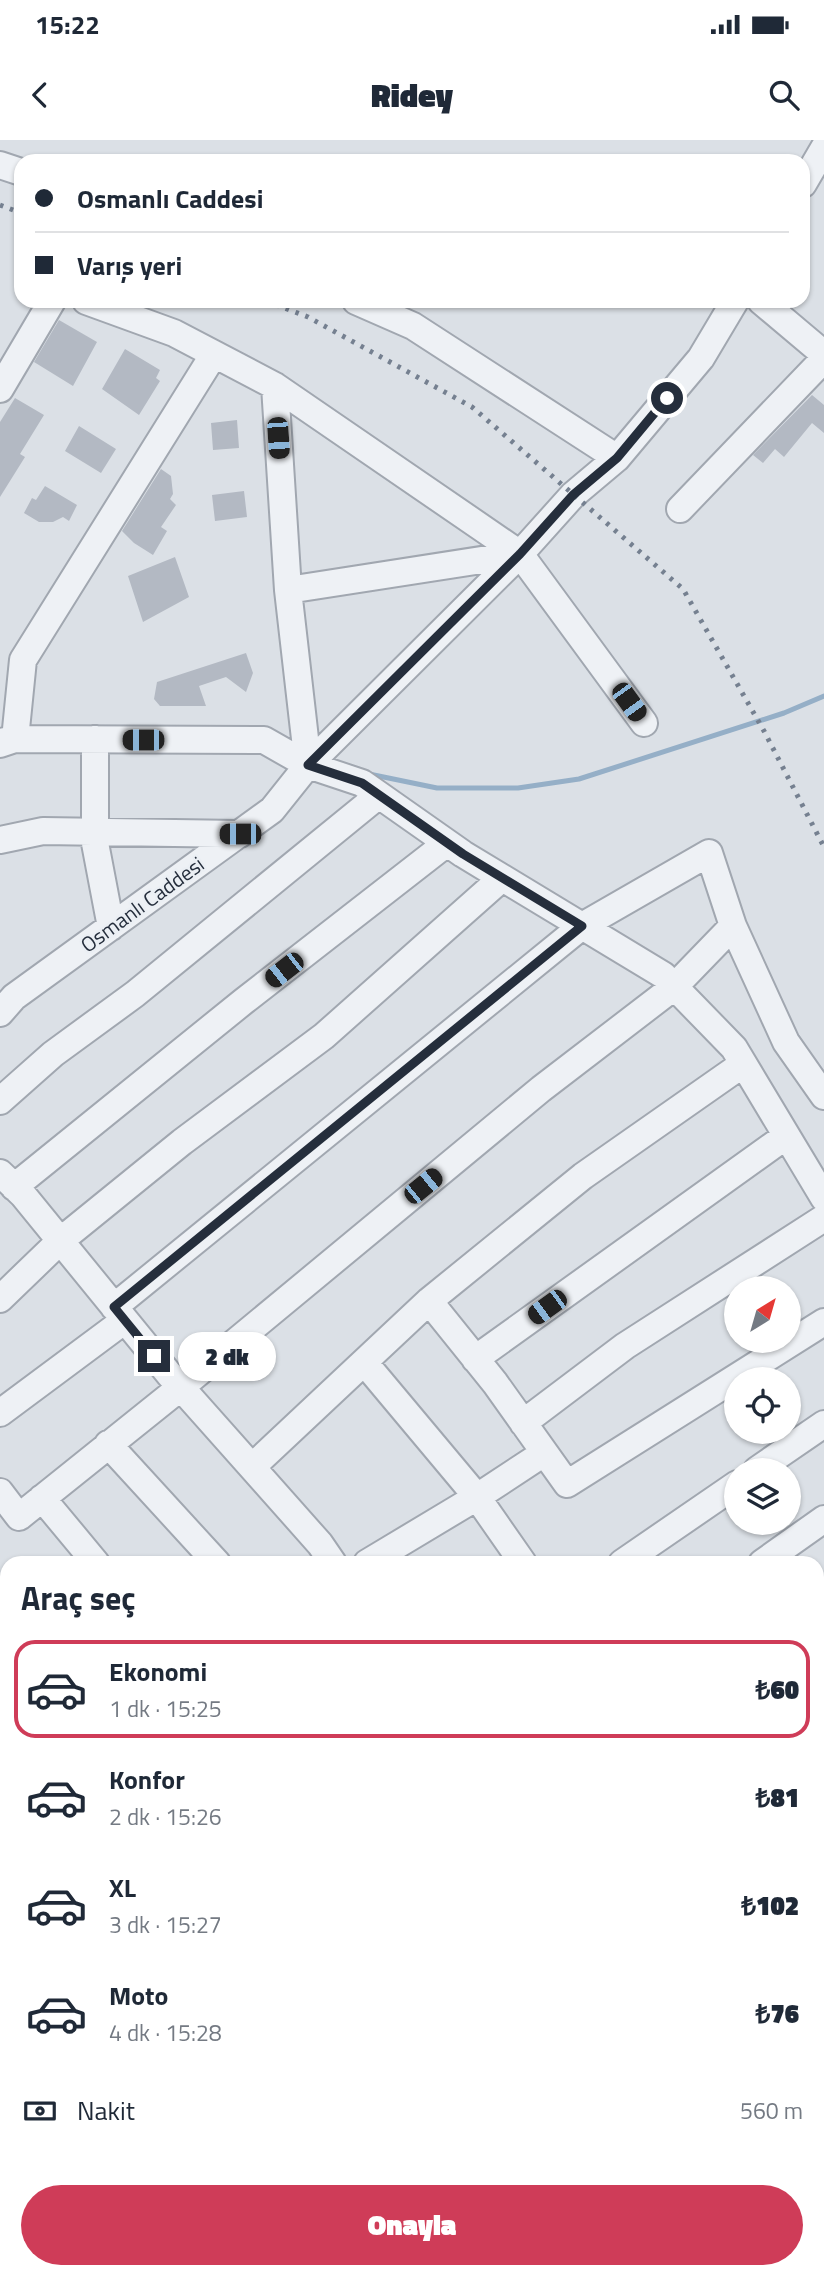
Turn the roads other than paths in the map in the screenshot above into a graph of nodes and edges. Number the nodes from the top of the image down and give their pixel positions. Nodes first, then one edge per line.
1 (824, 148) edge
2 (810, 172) edge
3 (48, 308) edge
4 (105, 308) edge
5 (372, 308) edge
6 (731, 308) edge
7 (769, 308) edge
8 (214, 354) junction
9 (824, 356) edge
10 (275, 386) junction
11 (0, 389) edge
12 (617, 458) junction
13 (680, 509) dead end
14 (520, 554) junction
15 (288, 590) junction
16 (9, 682) edge
17 (644, 723) dead end
18 (94, 739) junction
19 (5, 742) edge
20 (308, 765) junction
21 (379, 794) junction
22 (95, 831) junction
23 (240, 834) junction
24 (0, 840) edge
25 (447, 843) junction
26 (502, 878) junction
27 (582, 926) junction
28 (733, 926) junction
29 (111, 927) junction
30 (674, 987) junction
31 (0, 1013) edge
32 (743, 1064) junction
33 (824, 1096) edge
34 (0, 1101) edge
35 (786, 1136) junction
36 (7, 1180) edge
37 (824, 1198) edge
38 (824, 1218) edge
39 (61, 1241) junction
40 (0, 1299) edge
41 (429, 1301) junction
42 (120, 1314) junction
43 (824, 1322) edge
44 (475, 1359) junction
45 (364, 1362) junction
46 (181, 1387) junction
47 (0, 1413) edge
48 (523, 1423) junction
49 (824, 1424) edge
50 (108, 1444) junction
51 (544, 1453) junction
52 (774, 1458) edge
53 (252, 1467) junction
54 (0, 1492) edge
55 (724, 1493) edge
56 (477, 1497) junction
57 (42, 1498) junction
58 (824, 1519) edge
59 (90, 1556) edge
60 (211, 1556) edge
61 (327, 1556) edge
62 (379, 1556) edge
63 (518, 1556) edge
64 (632, 1556) edge
65 (772, 1556) edge

1 - 2 street
3 - 11 street
4 - 8 street
5 - 12 street
6 - 12 street, Osmanlı Caddesi
7 - 9 street
8 - 10 street
8 - 16 street
9 - 13 street
10 - 14 street
10 - 15 street
12 - 14 street, Osmanlı Caddesi
14 - 15 street
14 - 17 street
14 - 20 street, Osmanlı Caddesi
15 - 20 street
16 - 19 street
18 - 19 street
18 - 20 street
18 - 22 street
20 - 21 street
20 - 23 street, Osmanlı Caddesi
21 - 25 street
21 - 34 street
22 - 23 street
22 - 24 street
22 - 29 street
23 - 29 street, Osmanlı Caddesi
25 - 26 street
25 - 36 street
26 - 27 street
26 - 39 street
27 - 28 street
27 - 30 street
27 - 42 street
28 - 30 street
28 - 33 street
29 - 31 street, Osmanlı Caddesi
30 - 32 street
30 - 46 street
32 - 35 street
32 - 41 street
35 - 37 street
35 - 44 street
36 - 39 street
38 - 48 street
39 - 40 street
39 - 42 street
41 - 44 street
41 - 45 street
42 - 46 street
42 - 47 street
43 - 51 street
44 - 48 street
45 - 53 street
45 - 56 street
46 - 50 street
46 - 53 street
48 - 51 street
49 - 52 street
50 - 57 street
50 - 60 street
51 - 56 street
53 - 61 street
54 - 57 street
55 - 64 street
56 - 62 street
56 - 63 street
57 - 59 street
58 - 65 street

